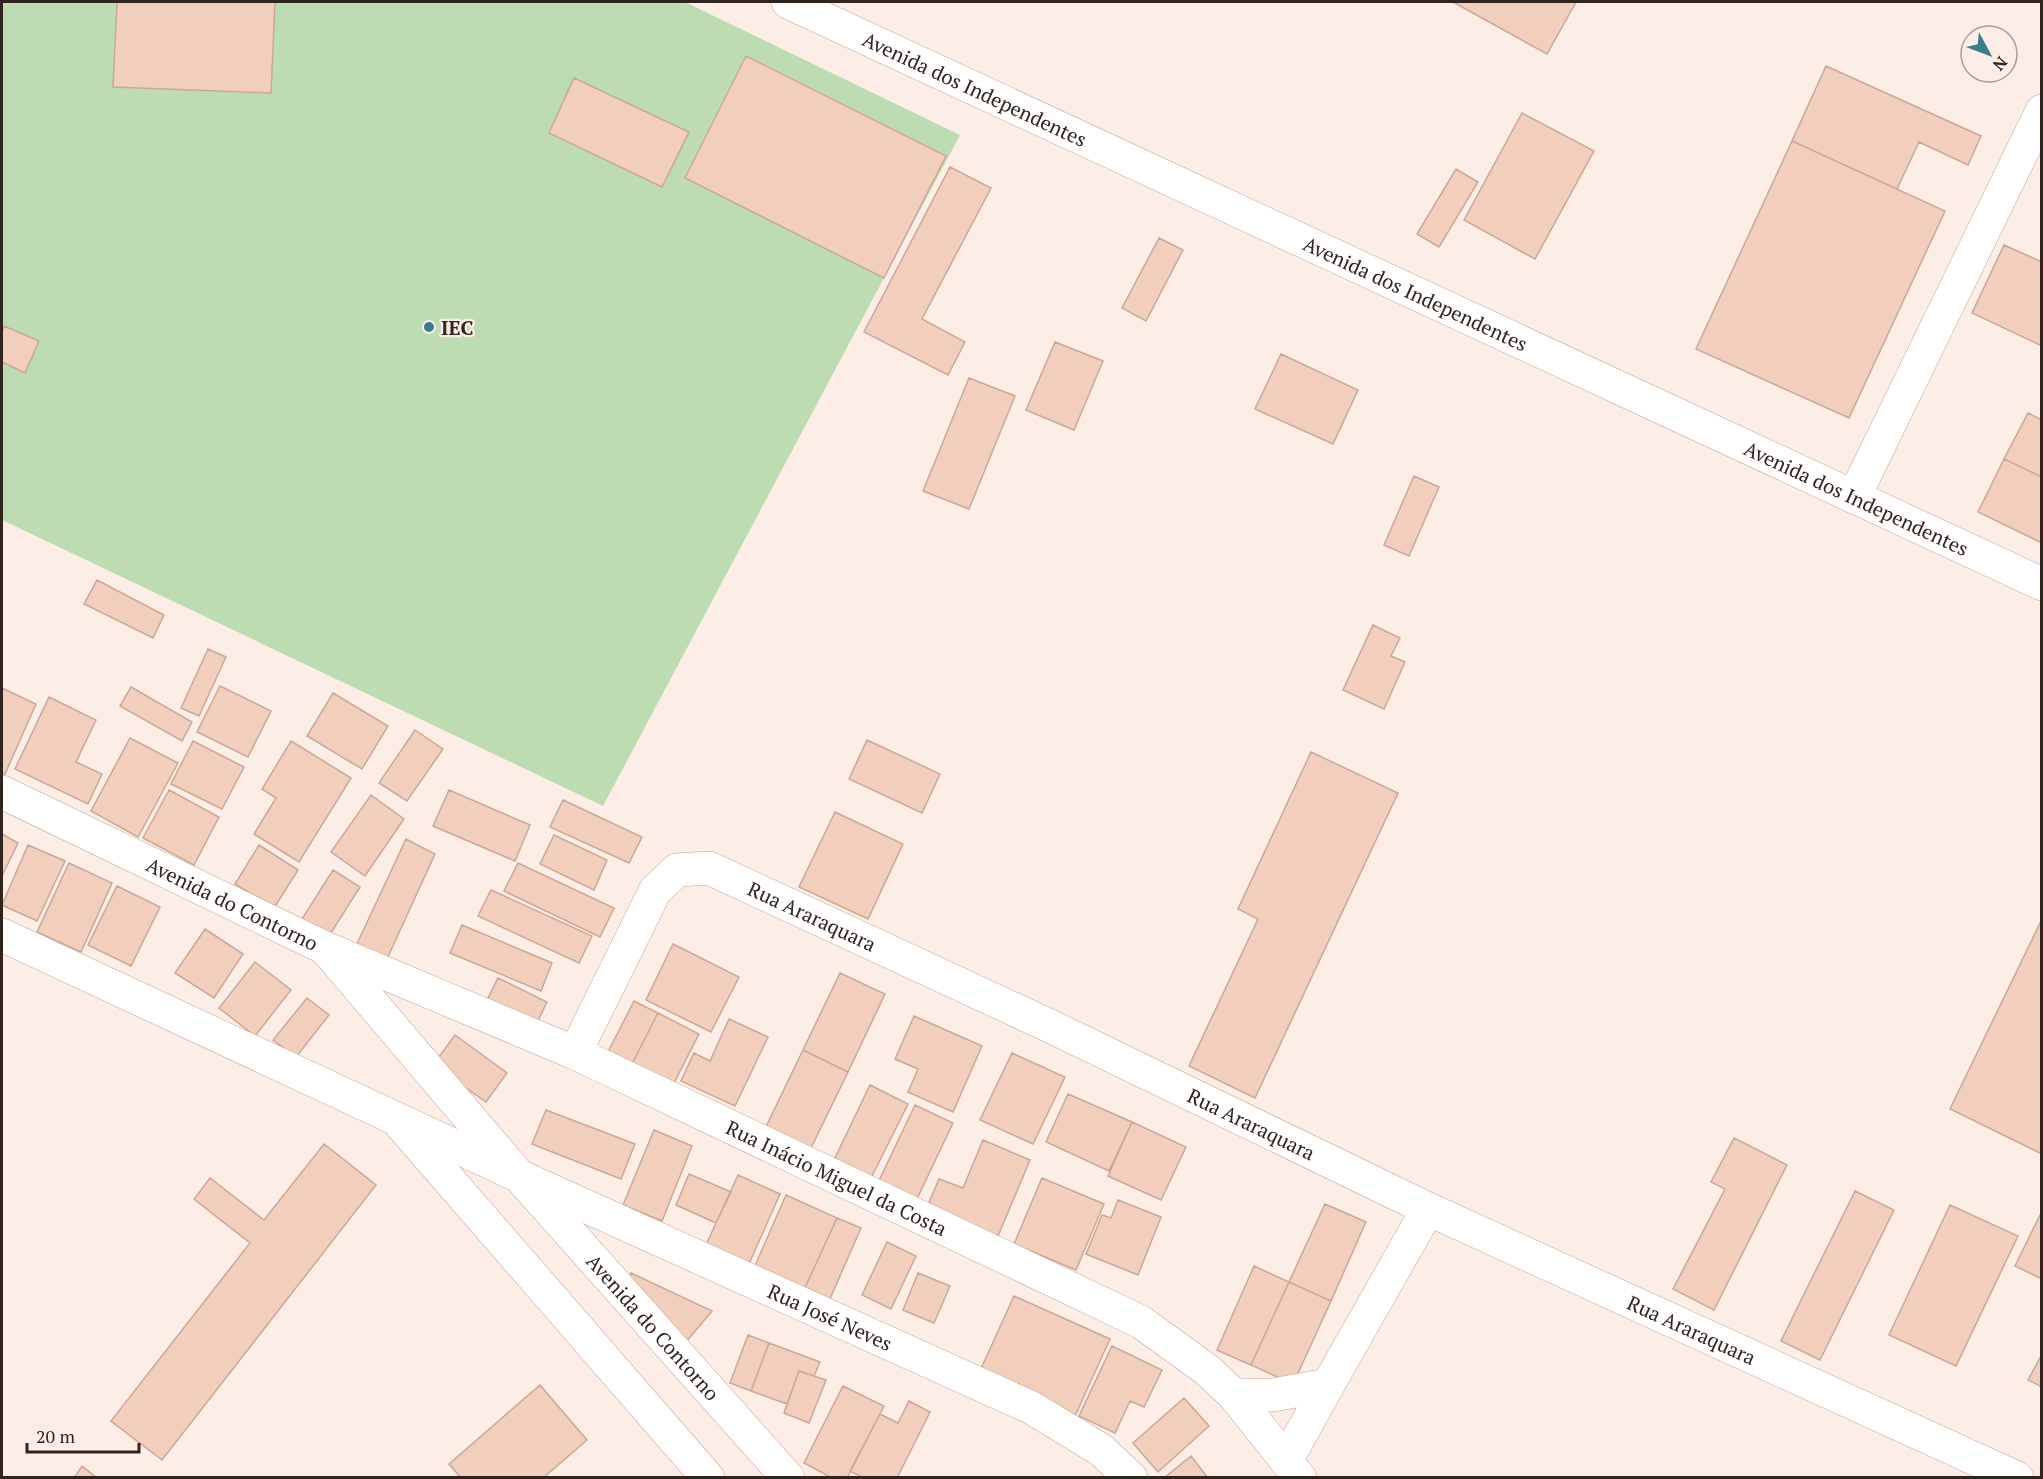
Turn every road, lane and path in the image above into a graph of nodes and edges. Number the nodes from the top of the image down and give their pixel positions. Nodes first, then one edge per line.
1 (788, 2) edge
2 (2042, 111) edge
3 (1854, 497) junction
4 (2042, 584) edge
5 (2, 792) edge
6 (2, 935) edge
7 (325, 948) junction
8 (575, 1053) junction
9 (396, 1119) junction
10 (519, 1176) junction
11 (1428, 1209) junction
12 (1328, 1386) junction
13 (1234, 1395) junction
14 (1293, 1469) edge
15 (708, 1478) edge
16 (788, 1478) edge
17 (1131, 1478) edge
18 (2017, 1478) edge

1 - 3 street, Avenida dos Independentes
2 - 3 street
3 - 4 street, Avenida dos Independentes
5 - 7 street, Avenida do Contorno
6 - 9 street, Avenida do Contorno
7 - 8 street, Rua Inácio Miguel da Costa
7 - 10 street, Avenida do Contorno
8 - 11 street, Rua Araraquara
8 - 13 street, Rua Inácio Miguel da Costa
9 - 10 street, Avenida do Contorno
9 - 15 street
10 - 16 street, Avenida do Contorno
10 - 17 street, Rua José Neves
11 - 12 street
11 - 18 street, Rua Araraquara
12 - 13 street
12 - 14 street
13 - 14 street, Rua Inácio Miguel da Costa

